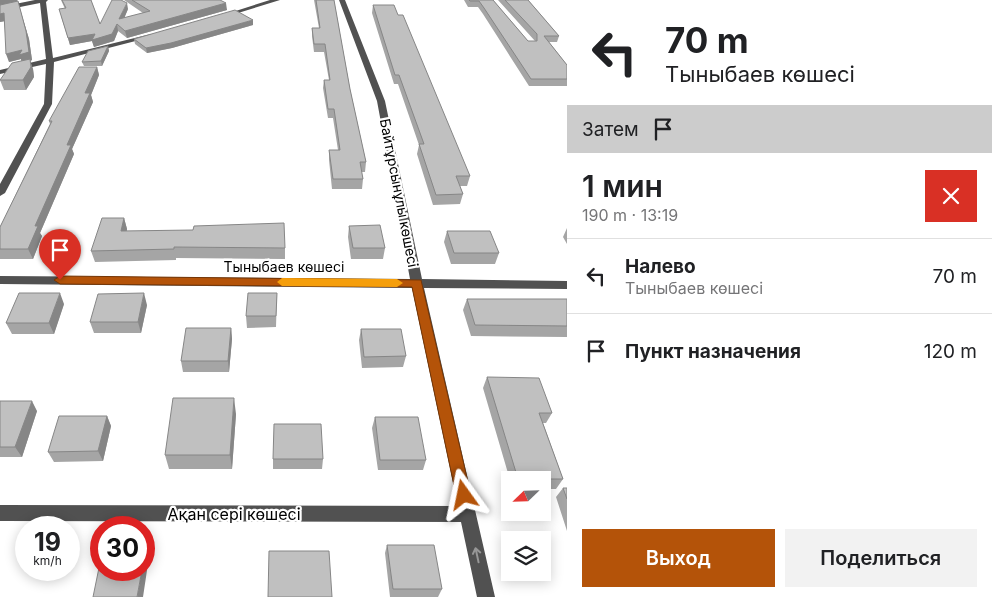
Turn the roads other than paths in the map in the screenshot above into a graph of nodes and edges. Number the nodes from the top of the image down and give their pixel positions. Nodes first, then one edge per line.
1 (44, 0) edge
2 (277, 0) edge
3 (342, 0) edge
4 (0, 9) edge
5 (211, 19) edge
6 (163, 32) edge
7 (50, 61) junction
8 (0, 72) edge
9 (0, 192) edge
10 (0, 280) edge
11 (417, 283) junction
12 (567, 285) edge
13 (0, 513) edge
14 (468, 514) junction
15 (486, 597) edge

1 - 4 street
1 - 7 street
2 - 5 street
3 - 11 street, Байтұрсынұлы көшесі
6 - 7 street
7 - 8 street
7 - 9 street
10 - 11 street, Тыныбаев көшесі
11 - 12 street, Тыныбаев көшесі
11 - 14 street, Байтұрсынұлы көшесі
13 - 14 street, Ақан сері көшесі
15 -> 14 street, Байтұрсынұлы көшесі

